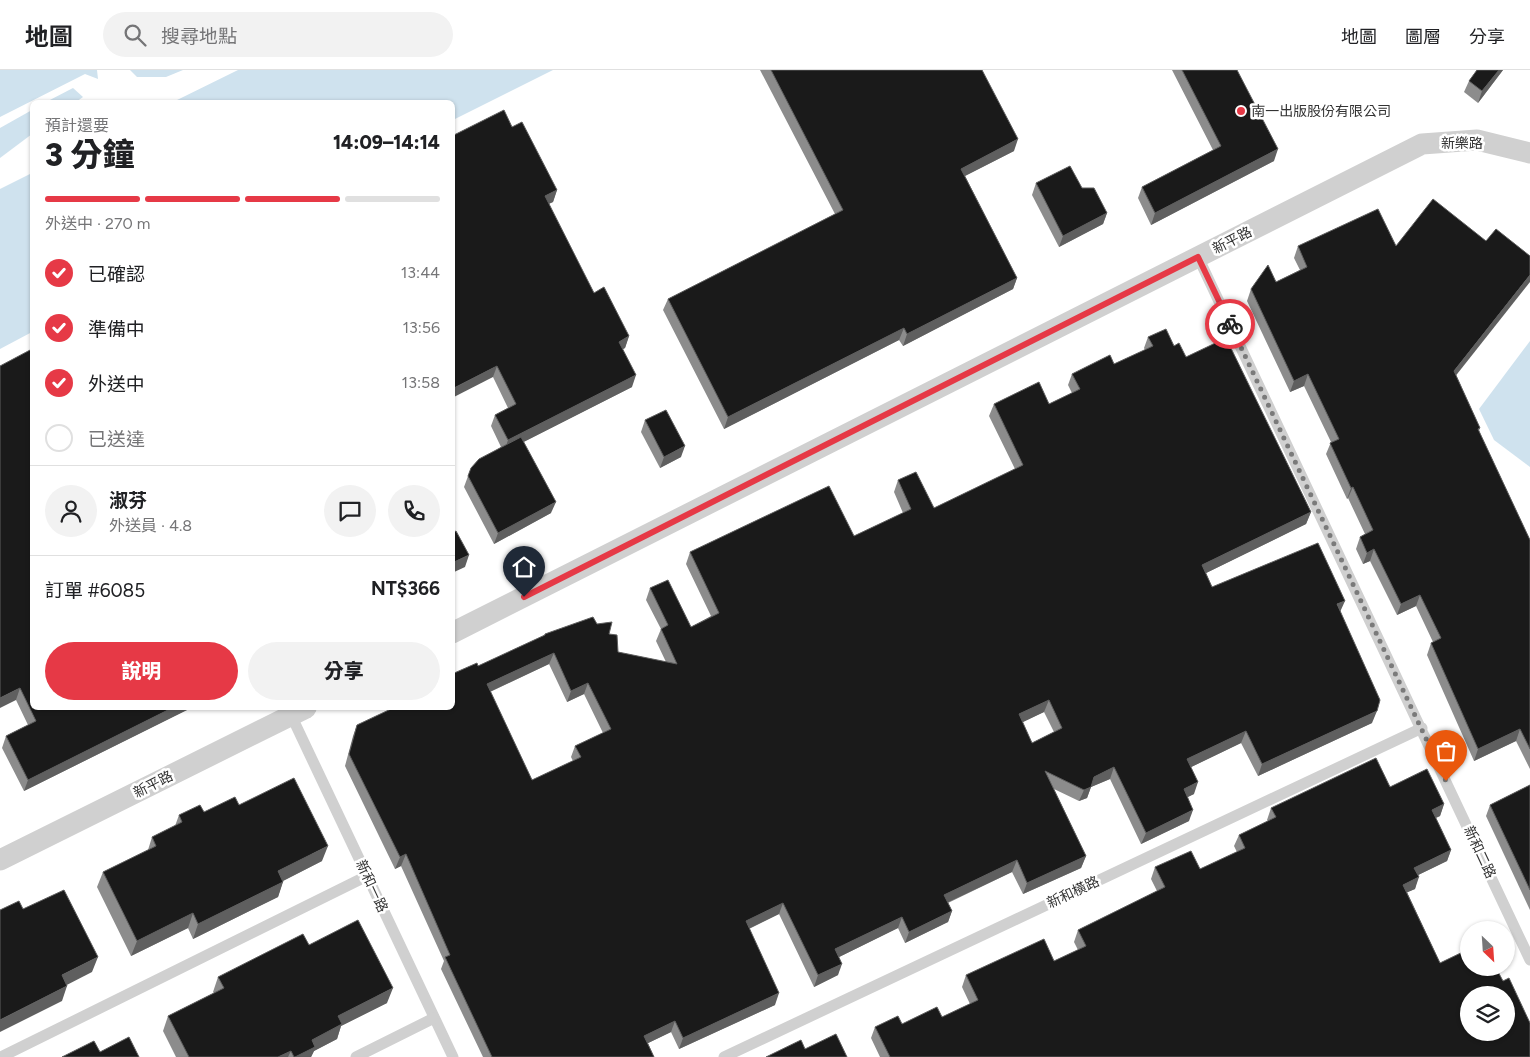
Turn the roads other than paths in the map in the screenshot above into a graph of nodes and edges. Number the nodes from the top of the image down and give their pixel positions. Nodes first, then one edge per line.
1 (1422, 144) joint
2 (1530, 153) edge
3 (1198, 257) junction
4 (455, 631) edge
5 (298, 711) edge
6 (1422, 728) junction
7 (0, 860) edge
8 (367, 876) junction
9 (1530, 960) edge
10 (434, 1018) junction
11 (1, 1057) edge
12 (356, 1057) edge
13 (452, 1057) edge
14 (724, 1057) edge

1 - 2 street, 新樂路
1 - 3 street, 新平路
3 - 4 street, 新平路
3 - 6 lane, 新和二路
5 - 7 street, 新平路
5 - 8 lane, 新和一路
6 - 9 lane, 新和二路
6 - 14 lane, 新和橫路
8 - 10 lane, 新和一路
8 - 11 lane
10 - 12 lane
10 - 13 lane, 新和一路

